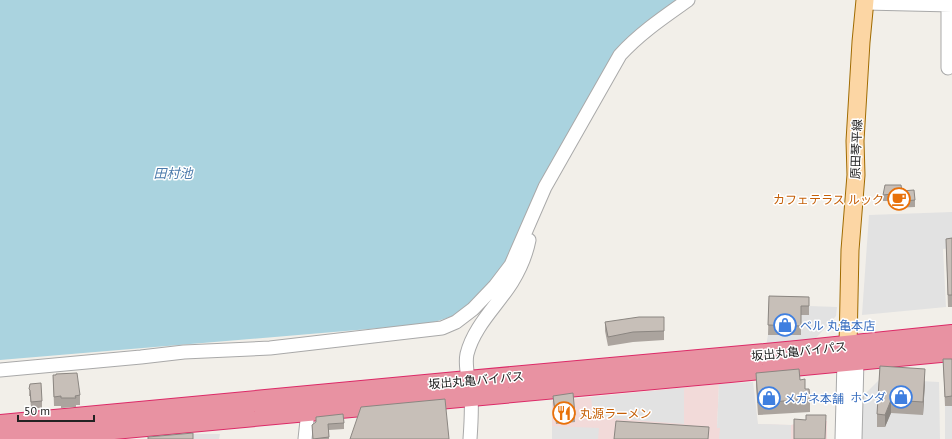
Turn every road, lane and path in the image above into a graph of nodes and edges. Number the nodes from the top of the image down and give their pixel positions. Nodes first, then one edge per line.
1 (688, 0) edge
2 (865, 1) edge
3 (916, 2) edge
4 (950, 3) edge
5 (949, 62) edge
6 (533, 216) junction
7 (952, 335) edge
8 (952, 351) edge
9 (850, 355) junction
10 (0, 370) edge
11 (470, 389) junction
12 (308, 411) junction
13 (0, 425) edge
14 (45, 432) edge
15 (142, 433) edge
16 (6, 439) edge
17 (305, 439) edge
18 (470, 439) edge
19 (842, 439) edge
20 (855, 439) edge

1 - 6 street
2 - 3 street
2 - 9 main road, 原田琴平線
3 - 4 street
4 - 5 street
6 - 10 street
6 - 11 street
7 - 9 highway, 坂出丸亀バイパス
8 - 9 highway, 坂出丸亀バイパス
9 - 11 highway, 坂出丸亀バイパス
9 - 19 street
9 - 20 street
11 - 12 highway, 坂出丸亀バイパス
11 - 14 highway, 坂出丸亀バイパス
11 - 18 street
12 - 15 highway, 坂出丸亀バイパス
12 - 17 street
13 - 14 highway, 坂出丸亀バイパス
14 - 15 highway, 坂出丸亀バイパス
14 - 16 highway, 坂出丸亀バイパス

